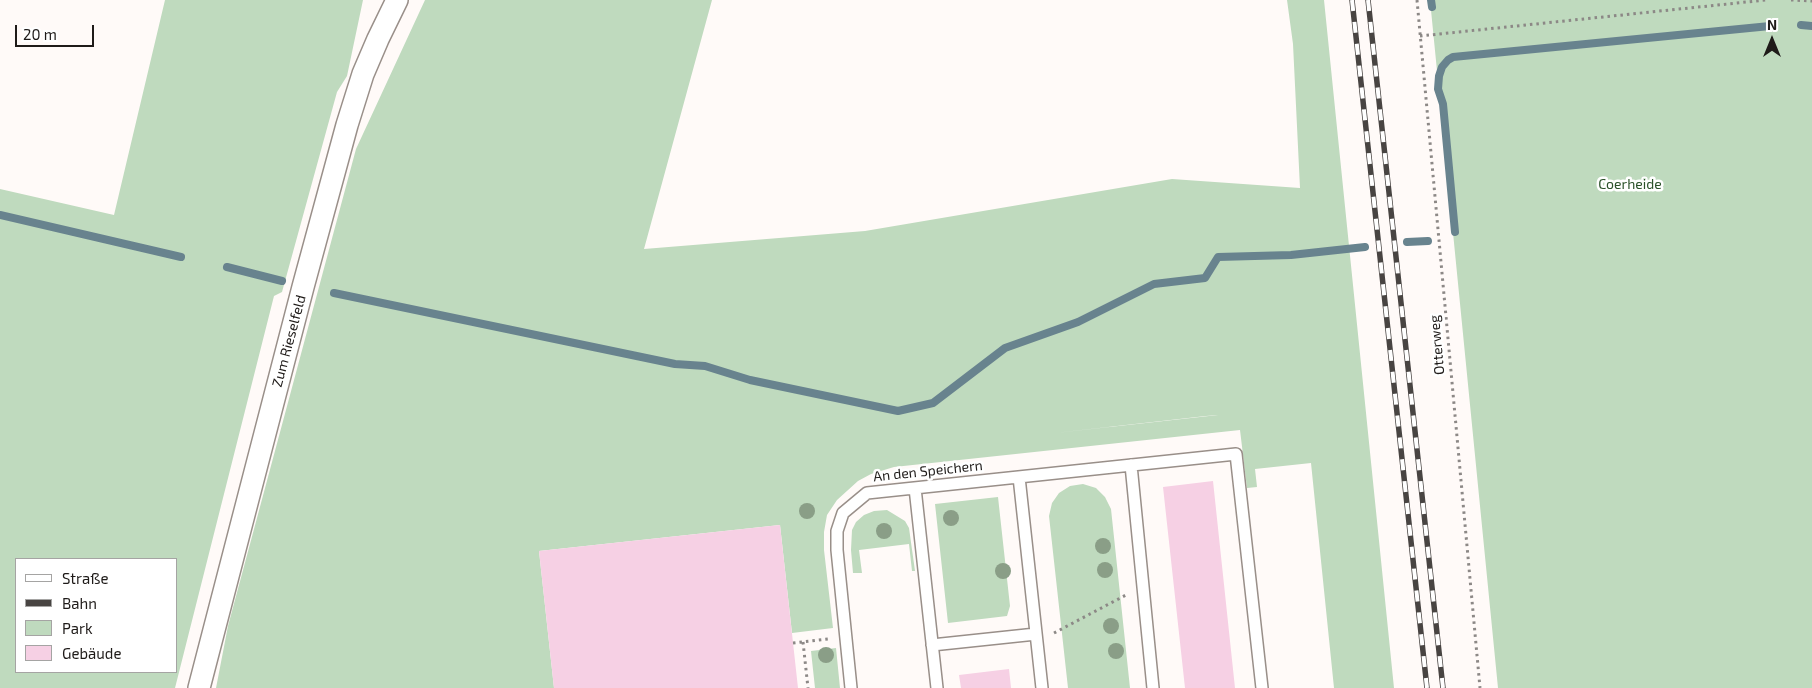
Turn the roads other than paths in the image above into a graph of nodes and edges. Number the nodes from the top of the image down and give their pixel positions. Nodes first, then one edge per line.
1 (397, 0) edge
2 (1131, 465) junction
3 (1020, 476) junction
4 (916, 488) junction
5 (1036, 637) junction
6 (932, 645) junction
7 (199, 688) edge
8 (851, 688) edge
9 (937, 688) edge
10 (1042, 688) edge
11 (1153, 688) edge
12 (1262, 688) edge

1 - 7 street, Zum Rieselfeld
2 - 3 lane, An den Speichern
2 - 11 lane
2 - 12 lane, An den Speichern
3 - 4 lane, An den Speichern
3 - 5 lane
4 - 6 lane
4 - 8 lane, An den Speichern
5 - 6 lane
5 - 10 lane
6 - 9 lane

